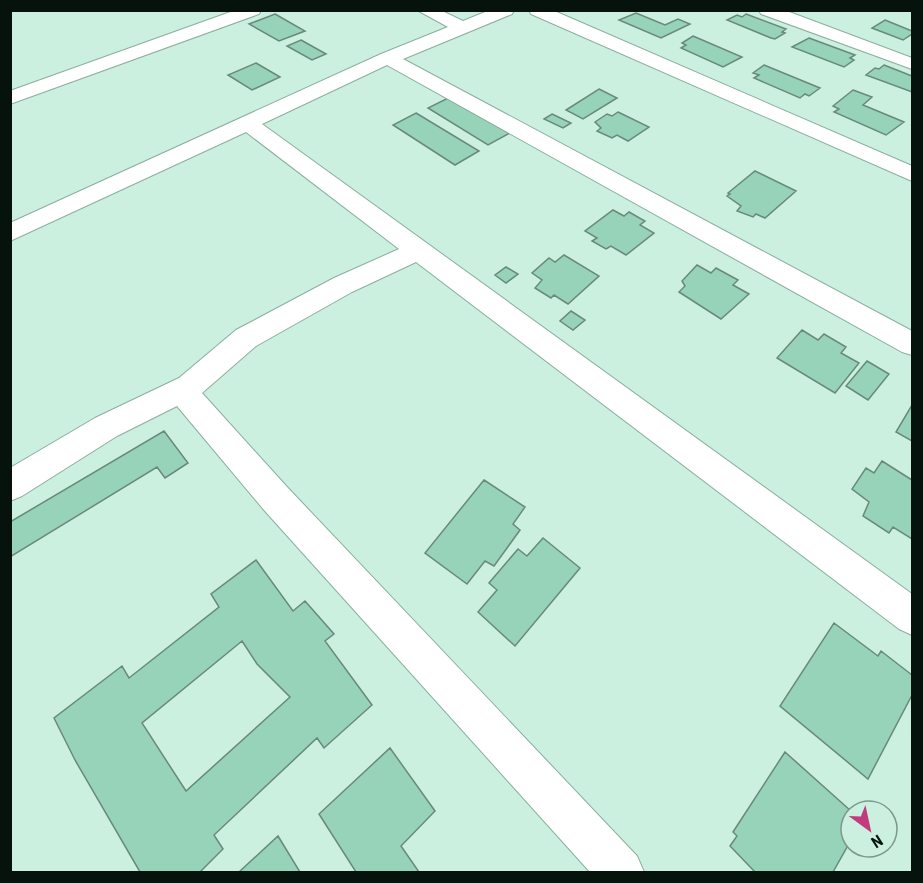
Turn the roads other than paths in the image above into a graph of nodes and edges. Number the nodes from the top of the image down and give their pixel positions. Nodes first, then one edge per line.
1 (253, 10) edge
2 (425, 10) edge
3 (506, 10) edge
4 (537, 10) edge
5 (767, 10) edge
6 (463, 28) junction
7 (388, 58) junction
8 (912, 64) edge
9 (10, 98) edge
10 (248, 123) junction
11 (912, 174) edge
12 (10, 233) edge
13 (417, 251) junction
14 (912, 344) edge
15 (181, 390) junction
16 (10, 486) edge
17 (912, 616) edge
18 (621, 873) edge

1 - 9 street
2 - 6 street
3 - 6 street
4 - 11 street
5 - 8 street
6 - 7 street
7 - 10 street
7 - 14 street
10 - 12 street
10 - 13 street
13 - 15 street
13 - 17 street
15 - 16 street
15 - 18 street

